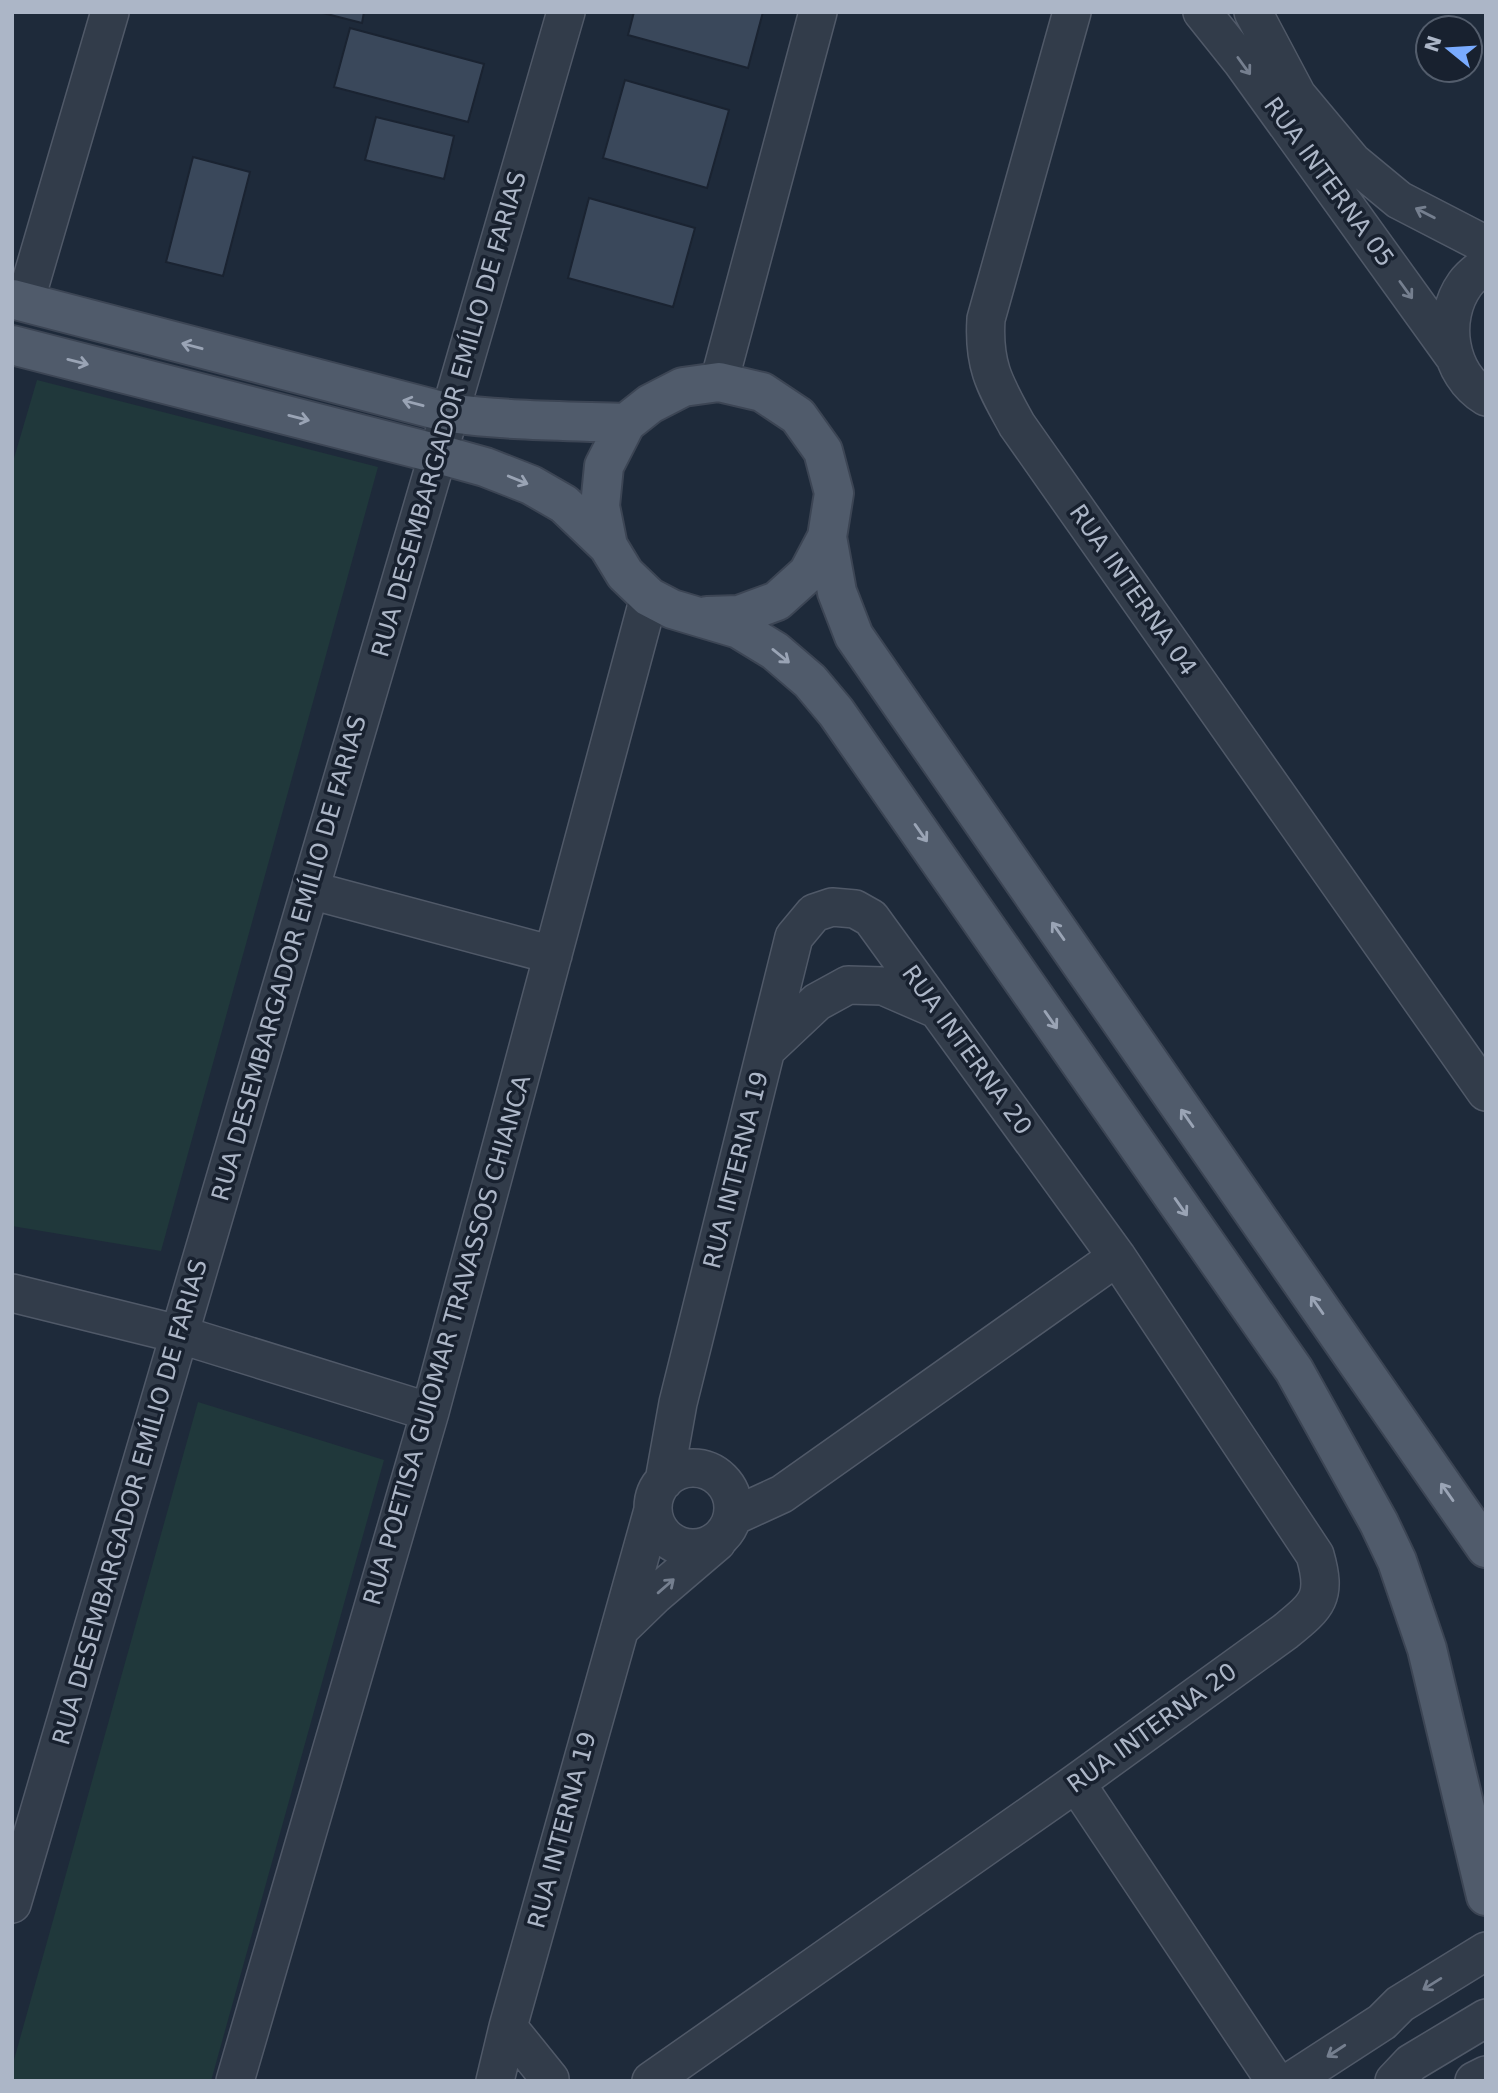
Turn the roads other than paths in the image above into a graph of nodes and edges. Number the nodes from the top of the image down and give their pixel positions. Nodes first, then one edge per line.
1 (110, 12) edge
2 (566, 12) edge
3 (818, 12) edge
4 (1098, 12) edge
5 (1202, 12) edge
6 (1253, 12) edge
7 (1069, 22) edge
8 (1486, 245) edge
9 (1486, 265) edge
10 (19, 301) edge
11 (12, 345) edge
12 (1453, 355) junction
13 (719, 382) junction
14 (1485, 397) edge
15 (449, 413) junction
16 (626, 423) junction
17 (438, 454) junction
18 (827, 537) junction
19 (608, 546) junction
20 (649, 597) junction
21 (698, 617) junction
22 (310, 890) junction
23 (794, 937) joint
24 (553, 955) junction
25 (937, 1009) junction
26 (766, 1050) junction
27 (1486, 1092) edge
28 (1117, 1257) junction
29 (12, 1293) edge
30 (178, 1334) junction
31 (678, 1403) junction
32 (430, 1412) junction
33 (658, 1495) junction
34 (721, 1503) junction
35 (1486, 1548) edge
36 (617, 1632) junction
37 (1076, 1783) junction
38 (1486, 1790) edge
39 (1468, 1823) junction
40 (1486, 1896) edge
41 (12, 1904) edge
42 (1486, 1951) edge
43 (1486, 2018) edge
44 (508, 2027) junction
45 (1402, 2072) edge
46 (1486, 2075) edge
47 (551, 2080) edge
48 (234, 2081) edge
49 (495, 2081) edge
50 (509, 2081) edge
51 (651, 2081) edge
52 (1275, 2081) edge
53 (1291, 2081) edge
54 (1474, 2081) edge

1 - 10 street
2 - 15 street, RUA DESEMBARGADOR EMÍLIO DE FARIAS
3 - 13 street
4 - 7 street, RUA INTERNA 04
5 -> 12 street, RUA INTERNA 05
8 -> 6 street, RUA INTERNA 05
7 - 27 street, RUA INTERNA 04
9 - 12 street
15 -> 10 main road
11 -> 17 main road
12 - 14 street, RUA INTERNA 05
13 - 16 main road
13 - 18 main road
15 - 16 main road
15 - 17 street, RUA DESEMBARGADOR EMÍLIO DE FARIAS
16 - 19 main road
17 -> 19 main road
17 - 22 street, RUA DESEMBARGADOR EMÍLIO DE FARIAS
18 - 21 main road
35 -> 18 main road
19 - 20 main road
20 - 21 main road
20 - 24 street, RUA POETISA GUIOMAR TRAVASSOS CHIANCA
21 -> 39 main road
22 - 24 street
22 - 30 street, RUA DESEMBARGADOR EMÍLIO DE FARIAS
23 - 25 street, RUA INTERNA 20
23 - 26 street, RUA INTERNA 19
24 - 32 street, RUA POETISA GUIOMAR TRAVASSOS CHIANCA
25 - 26 street
25 - 28 street, RUA INTERNA 20
26 - 31 street, RUA INTERNA 19
28 - 34 street
28 - 37 street, RUA INTERNA 20
29 - 30 street
30 - 32 street
30 - 41 street, RUA DESEMBARGADOR EMÍLIO DE FARIAS
31 - 33 street, RUA INTERNA 19
31 - 34 street
32 - 48 street, RUA POETISA GUIOMAR TRAVASSOS CHIANCA
33 - 34 street
33 - 34 street
33 - 36 street, RUA INTERNA 19
36 -> 34 street, RUA INTERNA 19
36 - 44 street, RUA INTERNA 19
37 - 51 street, RUA INTERNA 20
37 - 52 street
38 - 39 main road
39 - 40 main road
42 -> 53 street
43 - 45 street
44 - 47 street
44 - 49 street, RUA INTERNA 19
46 - 54 street
47 - 50 street

